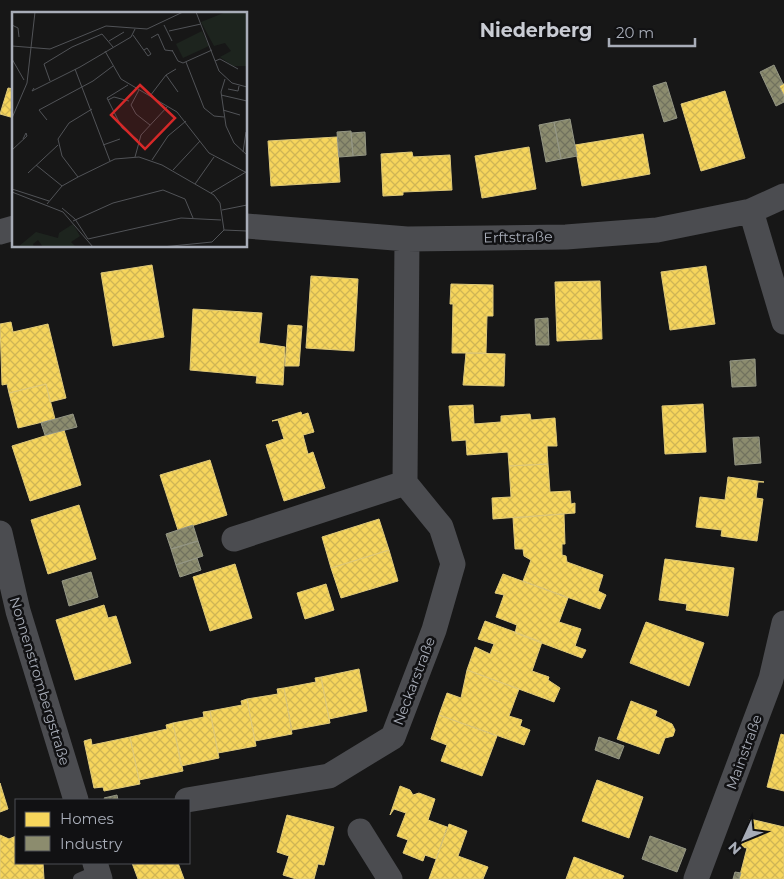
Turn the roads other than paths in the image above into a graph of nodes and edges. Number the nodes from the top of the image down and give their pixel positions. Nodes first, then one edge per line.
1 (784, 196) edge
2 (751, 211) junction
3 (248, 226) edge
4 (407, 239) junction
5 (784, 322) edge
6 (406, 483) junction
7 (0, 532) edge
8 (234, 539) dead end
9 (9, 613) edge
10 (784, 623) edge
11 (76, 799) edge
12 (190, 799) edge
13 (360, 831) dead end
14 (390, 879) edge
15 (696, 879) edge

1 - 2 street, Erftstraße
2 - 4 street, Erftstraße
2 - 5 street
3 - 4 street, Erftstraße
4 - 6 street
6 - 8 street
6 - 12 street, Neckarstraße
7 - 9 street, Nonnenstrombergstraße
9 - 11 street, Nonnenstrombergstraße
10 - 15 street, Mainstraße
13 - 14 street

